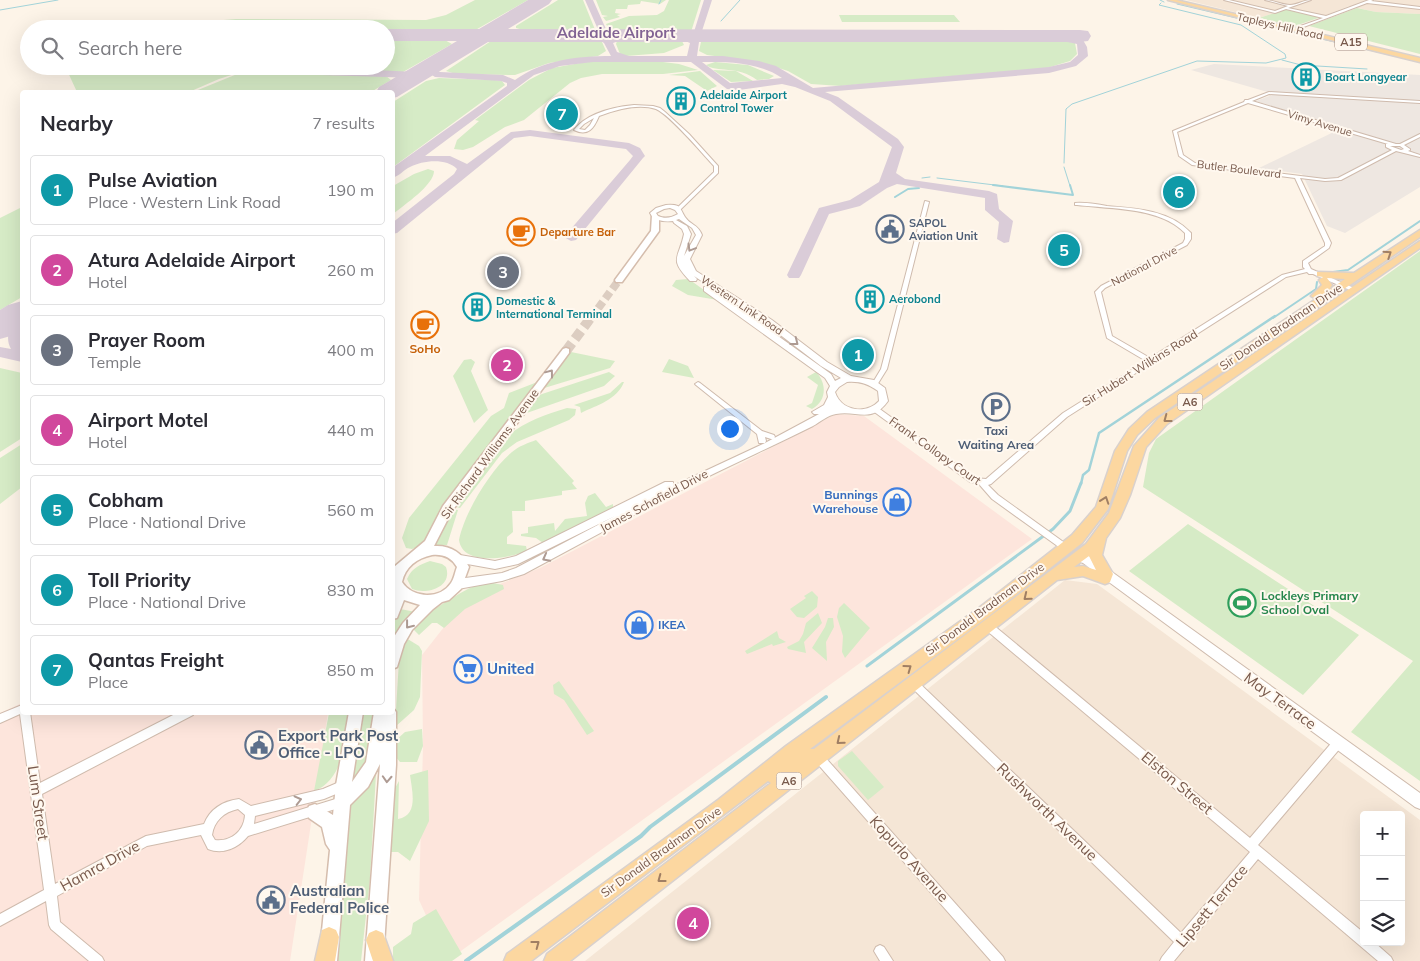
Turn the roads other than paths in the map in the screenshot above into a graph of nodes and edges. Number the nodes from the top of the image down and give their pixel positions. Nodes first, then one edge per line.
1 (1173, 0) edge
2 (1182, 0) edge
3 (1225, 0) edge
4 (1266, 0) edge
5 (1307, 0) edge
6 (1370, 1) edge
7 (1188, 3) junction
8 (1292, 6) junction
9 (1285, 8) junction
10 (1420, 8) edge
11 (1325, 18) junction
12 (1294, 29) junction
13 (1420, 59) edge
14 (1244, 101) junction
15 (1420, 102) edge
16 (597, 116) junction
17 (673, 123) junction
18 (1420, 135) edge
19 (1401, 146) junction
20 (1394, 147) junction
21 (1404, 150) junction
22 (1420, 154) edge
23 (1296, 177) junction
24 (927, 202) dead end
25 (1077, 204) dead end
26 (668, 207) junction
27 (679, 212) junction
28 (656, 217) junction
29 (671, 220) junction
30 (1420, 233) edge
31 (1420, 244) edge
32 (1308, 270) junction
33 (1356, 276) junction
34 (1322, 277) junction
35 (619, 280) tunnel mouth
36 (1346, 286) junction
37 (1307, 309) junction
38 (566, 351) tunnel mouth
39 (1150, 362) junction
40 (849, 379) junction
41 (698, 384) dead end
42 (875, 384) junction
43 (834, 386) junction
44 (832, 398) junction
45 (875, 409) junction
46 (847, 410) junction
47 (764, 437) junction
48 (982, 483) junction
49 (1100, 538) junction
50 (1077, 540) junction
51 (1066, 548) junction
52 (414, 557) junction
53 (1080, 557) junction
54 (460, 559) junction
55 (1051, 568) junction
56 (1106, 576) junction
57 (458, 584) junction
58 (400, 593) junction
59 (440, 597) junction
60 (395, 606) edge
61 (989, 626) junction
62 (395, 652) edge
63 (913, 683) junction
64 (20, 710) edge
65 (25, 715) edge
66 (184, 715) edge
67 (356, 715) edge
68 (381, 715) edge
69 (389, 715) edge
70 (0, 719) edge
71 (1338, 743) junction
72 (819, 758) junction
73 (344, 784) junction
74 (36, 791) junction
75 (342, 802) junction
76 (1420, 802) edge
77 (724, 806) junction
78 (250, 812) junction
79 (315, 812) junction
80 (206, 829) junction
81 (245, 832) junction
82 (1254, 848) junction
83 (337, 861) junction
84 (50, 893) junction
85 (0, 920) edge
86 (329, 937) joint
87 (1360, 939) edge
88 (376, 940) junction
89 (1182, 942) junction
90 (1369, 946) edge
91 (880, 951) dead end
92 (565, 957) edge
93 (98, 961) edge
94 (326, 961) edge
95 (374, 961) edge
96 (383, 961) edge
97 (514, 961) edge
98 (887, 961) edge
99 (999, 961) edge
100 (1166, 961) edge
101 (1387, 961) edge

1 - 7 main road, Tapleys Hill Road / A15
1 - 12 main road, Tapleys Hill Road / A15
2 - 7 main road
3 - 9 street
4 - 8 street
5 - 8 street
6 - 10 street
6 - 11 street
7 - 12 main road, Tapleys Hill Road / A15
8 - 9 street
9 - 11 street
11 - 12 street
12 - 13 main road, Tapleys Hill Road / A15
14 - 15 street, Butler Boulevard
14 - 20 street, Vimy Avenue
14 - 20 street, Vimy Avenue
14 - 23 street, Butler Boulevard
16 - 16 street
16 - 17 street
17 - 26 street
17 - 27 street
18 - 19 street
19 - 20 street
19 - 21 street
20 - 21 street
20 - 23 street, Butler Boulevard
21 - 22 street
23 - 32 street
24 - 42 street
25 - 39 street, National Drive
26 - 27 street
26 - 28 street
27 - 29 street
27 -> 40 street, Western Link Road
28 - 29 street
28 - 35 main road
29 - 43 street, Western Link Road
33 -> 30 main road, Sir Donald Bradman Drive / A6
31 - 36 main road, Sir Donald Bradman Drive / A6
32 - 34 street
32 - 39 street, Sir Hubert Wilkins Road
33 - 34 main road
33 - 36 main road, Sir Donald Bradman Drive / A6
34 - 36 street
34 - 37 main road
36 - 37 main road, Sir Donald Bradman Drive / A6
36 -> 49 main road, Sir Donald Bradman Drive / A6
50 -> 37 main road, Sir Donald Bradman Drive / A6
52 -> 38 main road, Sir Richard Williams Avenue
39 - 48 street, Sir Hubert Wilkins Road
40 - 42 street
40 - 43 street
41 - 47 street
42 - 45 street
43 - 44 street
44 - 46 street
44 - 47 street, James Schofield Drive
45 - 46 street
45 - 48 street, Frank Collopy Court
46 -> 57 street, James Schofield Drive
47 - 54 street, James Schofield Drive
48 - 51 street, Frank Collopy Court
49 - 53 main road, Sir Donald Bradman Drive / A6
49 - 56 main road
50 - 51 main road, Sir Donald Bradman Drive / A6
50 - 53 main road
51 - 55 main road, Sir Donald Bradman Drive / A6
52 - 54 main road
52 - 58 main road
53 - 55 main road, Sir Donald Bradman Drive / A6
53 - 56 street, May Terrace
54 - 57 main road
55 - 56 main road
55 -> 61 main road, Sir Donald Bradman Drive / A6
77 -> 55 main road, Sir Donald Bradman Drive / A6
56 - 71 street, May Terrace
57 - 59 main road
58 - 59 main road
58 - 60 main road
59 -> 62 main road
61 - 63 main road, Sir Donald Bradman Drive / A6
61 - 82 street, Elston Street
63 -> 72 main road, Sir Donald Bradman Drive / A6
63 - 89 street, Rushworth Avenue
64 - 70 street
65 - 74 street, Lum Street
66 - 74 street
67 - 73 main road
68 - 75 main road
69 -> 88 main road
71 - 76 street, May Terrace
71 - 82 street, Lipsett Terrace
72 - 77 main road
72 -> 92 main road, Sir Donald Bradman Drive / A6
72 - 99 street, Kopurlo Avenue
73 - 75 main road
78 -> 73 street
74 - 84 street, Lum Street
75 - 79 street
75 - 83 main road
97 -> 77 main road, Sir Donald Bradman Drive / A6
78 - 80 street
78 - 81 street
79 - 81 street
79 - 83 main road
80 - 81 street
80 - 84 street, Hamra Drive
82 - 87 street, Elston Street
82 - 89 street, Lipsett Terrace
83 - 86 main road
84 - 85 street, Hamra Drive
84 - 93 street, Lum Street
86 - 94 main road
88 - 95 main road
88 - 96 main road
89 - 100 street, Lipsett Terrace
90 - 101 street, Elston Street
91 - 98 street

